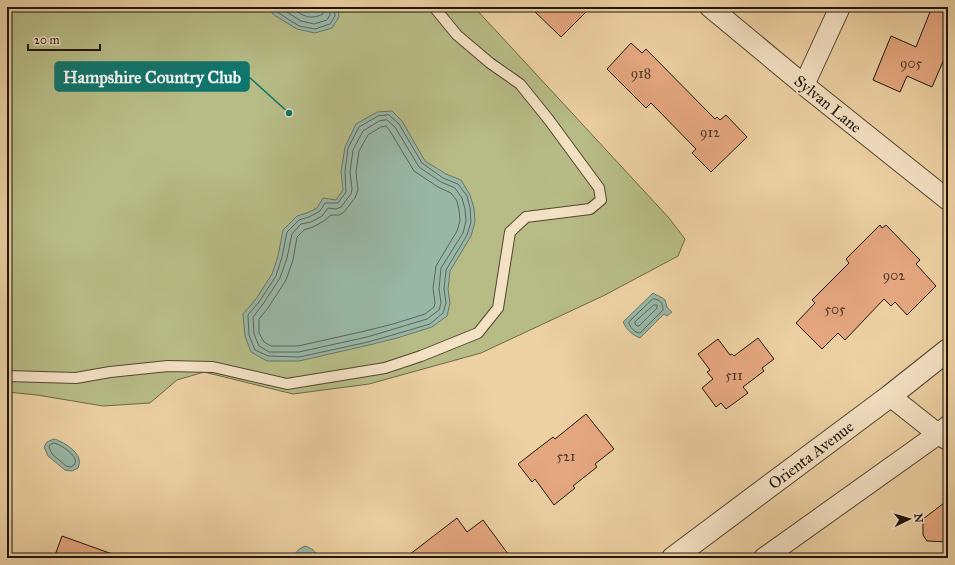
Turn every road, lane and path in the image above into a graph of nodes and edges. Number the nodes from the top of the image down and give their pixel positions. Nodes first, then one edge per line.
1 (434, 7) edge
2 (710, 7) edge
3 (840, 7) edge
4 (804, 85) junction
5 (948, 200) edge
6 (948, 350) edge
7 (7, 376) edge
8 (890, 396) junction
9 (945, 434) edge
10 (673, 558) edge
11 (764, 558) edge

1 - 7 lane
2 - 4 street, Sylvan Lane
3 - 4 street
4 - 5 street, Sylvan Lane
6 - 8 street, Orienta Avenue
8 - 9 street
8 - 10 street, Orienta Avenue
9 - 11 street

